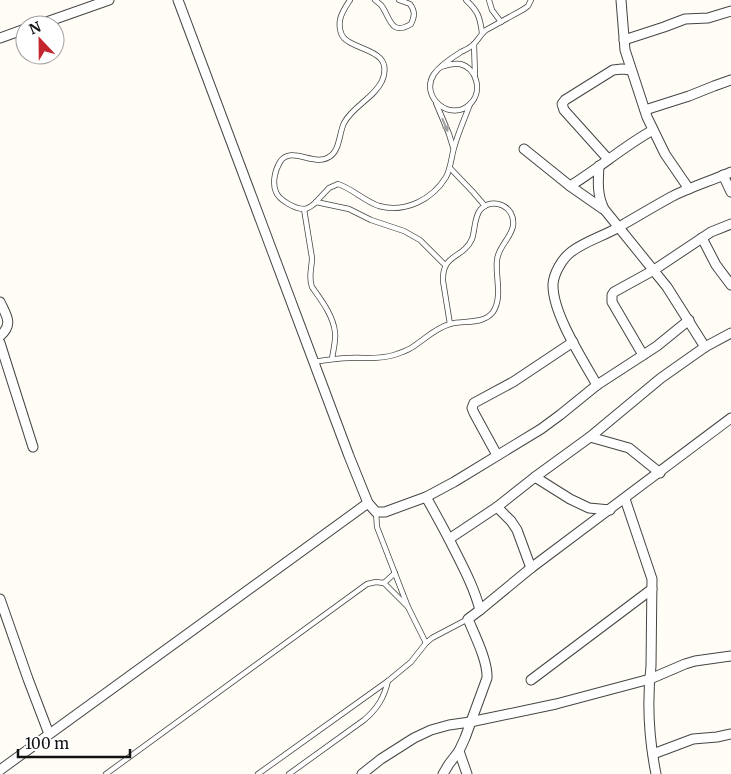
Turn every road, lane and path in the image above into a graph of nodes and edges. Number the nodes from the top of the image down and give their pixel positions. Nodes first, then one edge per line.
1 (109, 0) edge
2 (178, 0) edge
3 (350, 0) edge
4 (374, 0) edge
5 (399, 0) edge
6 (466, 0) edge
7 (488, 0) edge
8 (531, 0) edge
9 (621, 0) edge
10 (731, 11) edge
11 (65, 15) edge
12 (501, 22) junction
13 (15, 33) edge
14 (482, 33) junction
15 (0, 38) edge
16 (624, 40) junction
17 (474, 44) junction
18 (441, 67) junction
19 (631, 70) junction
20 (475, 77) junction
21 (731, 80) edge
22 (435, 101) junction
23 (470, 104) junction
24 (645, 110) junction
25 (653, 130) junction
26 (453, 149) junction
27 (524, 149) dead end
28 (608, 159) junction
29 (599, 166) junction
30 (450, 168) junction
31 (727, 174) edge
32 (570, 186) junction
33 (688, 190) junction
34 (731, 192) edge
35 (316, 202) junction
36 (485, 206) junction
37 (304, 209) junction
38 (604, 209) junction
39 (731, 224) edge
40 (618, 228) junction
41 (702, 238) junction
42 (446, 265) junction
43 (654, 270) junction
44 (731, 285) edge
45 (0, 302) edge
46 (689, 320) junction
47 (450, 324) junction
48 (731, 333) edge
49 (0, 336) edge
50 (573, 342) junction
51 (0, 343) edge
52 (705, 347) junction
53 (643, 355) junction
54 (332, 359) junction
55 (313, 362) junction
56 (597, 385) junction
57 (731, 420) edge
58 (590, 437) junction
59 (33, 447) dead end
60 (497, 455) junction
61 (660, 473) junction
62 (535, 477) junction
63 (426, 497) junction
64 (625, 499) junction
65 (368, 503) junction
66 (497, 507) junction
67 (610, 510) junction
68 (376, 512) junction
69 (449, 539) junction
70 (531, 568) junction
71 (395, 573) junction
72 (384, 583) junction
73 (652, 589) junction
74 (0, 599) edge
75 (408, 607) junction
76 (480, 610) junction
77 (468, 619) junction
78 (426, 644) junction
79 (731, 656) edge
80 (650, 679) junction
81 (531, 680) dead end
82 (388, 681) junction
83 (470, 722) junction
84 (49, 734) junction
85 (731, 734) edge
86 (459, 751) junction
87 (653, 754) junction
88 (0, 770) edge
89 (106, 774) edge
90 (258, 774) edge
91 (289, 774) edge
92 (362, 774) edge
93 (444, 774) edge
94 (466, 774) edge
95 (656, 774) edge

1 - 11 street
2 - 55 street
3 - 37 lane
4 - 5 lane
6 - 14 lane
7 - 12 lane
8 - 12 lane
9 - 16 street
10 - 16 street
12 - 14 lane
13 - 15 street
14 - 17 lane
16 - 19 street
17 - 18 lane
17 - 20 lane
18 - 20 lane
18 - 22 lane
19 - 24 street
19 - 28 street
20 - 23 lane
21 - 24 street
22 - 23 lane
22 -> 26 lane
23 - 26 lane
24 - 25 street
25 - 28 street
25 - 33 street
26 - 30 lane
27 - 32 street
28 - 29 street
29 - 32 street
29 - 38 street
30 - 35 lane
30 - 36 lane
31 - 33 street
31 - 34 street
32 - 38 street
33 - 40 street
35 - 37 lane
35 - 42 lane
36 - 42 lane
36 - 47 lane
37 - 54 lane
38 - 40 street
39 - 41 street
40 - 43 street
40 - 50 street
41 - 43 street
41 - 44 street
42 - 47 lane
43 - 46 street
43 - 53 street
45 - 49 street
46 - 52 street
46 - 53 street
47 - 54 lane
48 - 52 street
50 - 56 street
50 - 60 street
51 - 59 street
52 - 58 street
53 - 56 street
54 - 55 lane
55 - 65 street
56 - 60 street
57 - 61 street
58 - 61 street
58 - 62 street
60 - 63 street
61 - 64 street
62 - 66 street
62 - 67 street
63 - 68 street
63 - 69 street
64 - 67 street
64 - 73 street
65 - 68 street
65 - 84 street
66 - 69 street
66 - 70 street
67 - 70 street
68 - 71 lane
69 - 76 street
70 - 76 street
71 - 72 lane
71 - 75 lane
72 - 75 lane
72 - 89 lane
73 - 80 street
73 - 81 street
74 - 84 street
75 - 78 lane
76 - 77 street
77 - 78 lane
77 - 83 street
78 - 82 lane
79 - 80 street
80 - 83 street
80 - 87 street
82 - 90 lane
82 - 91 lane
83 - 86 street
83 - 92 street
84 - 88 street
85 - 87 street
86 - 93 street
86 - 94 street
87 - 95 street

